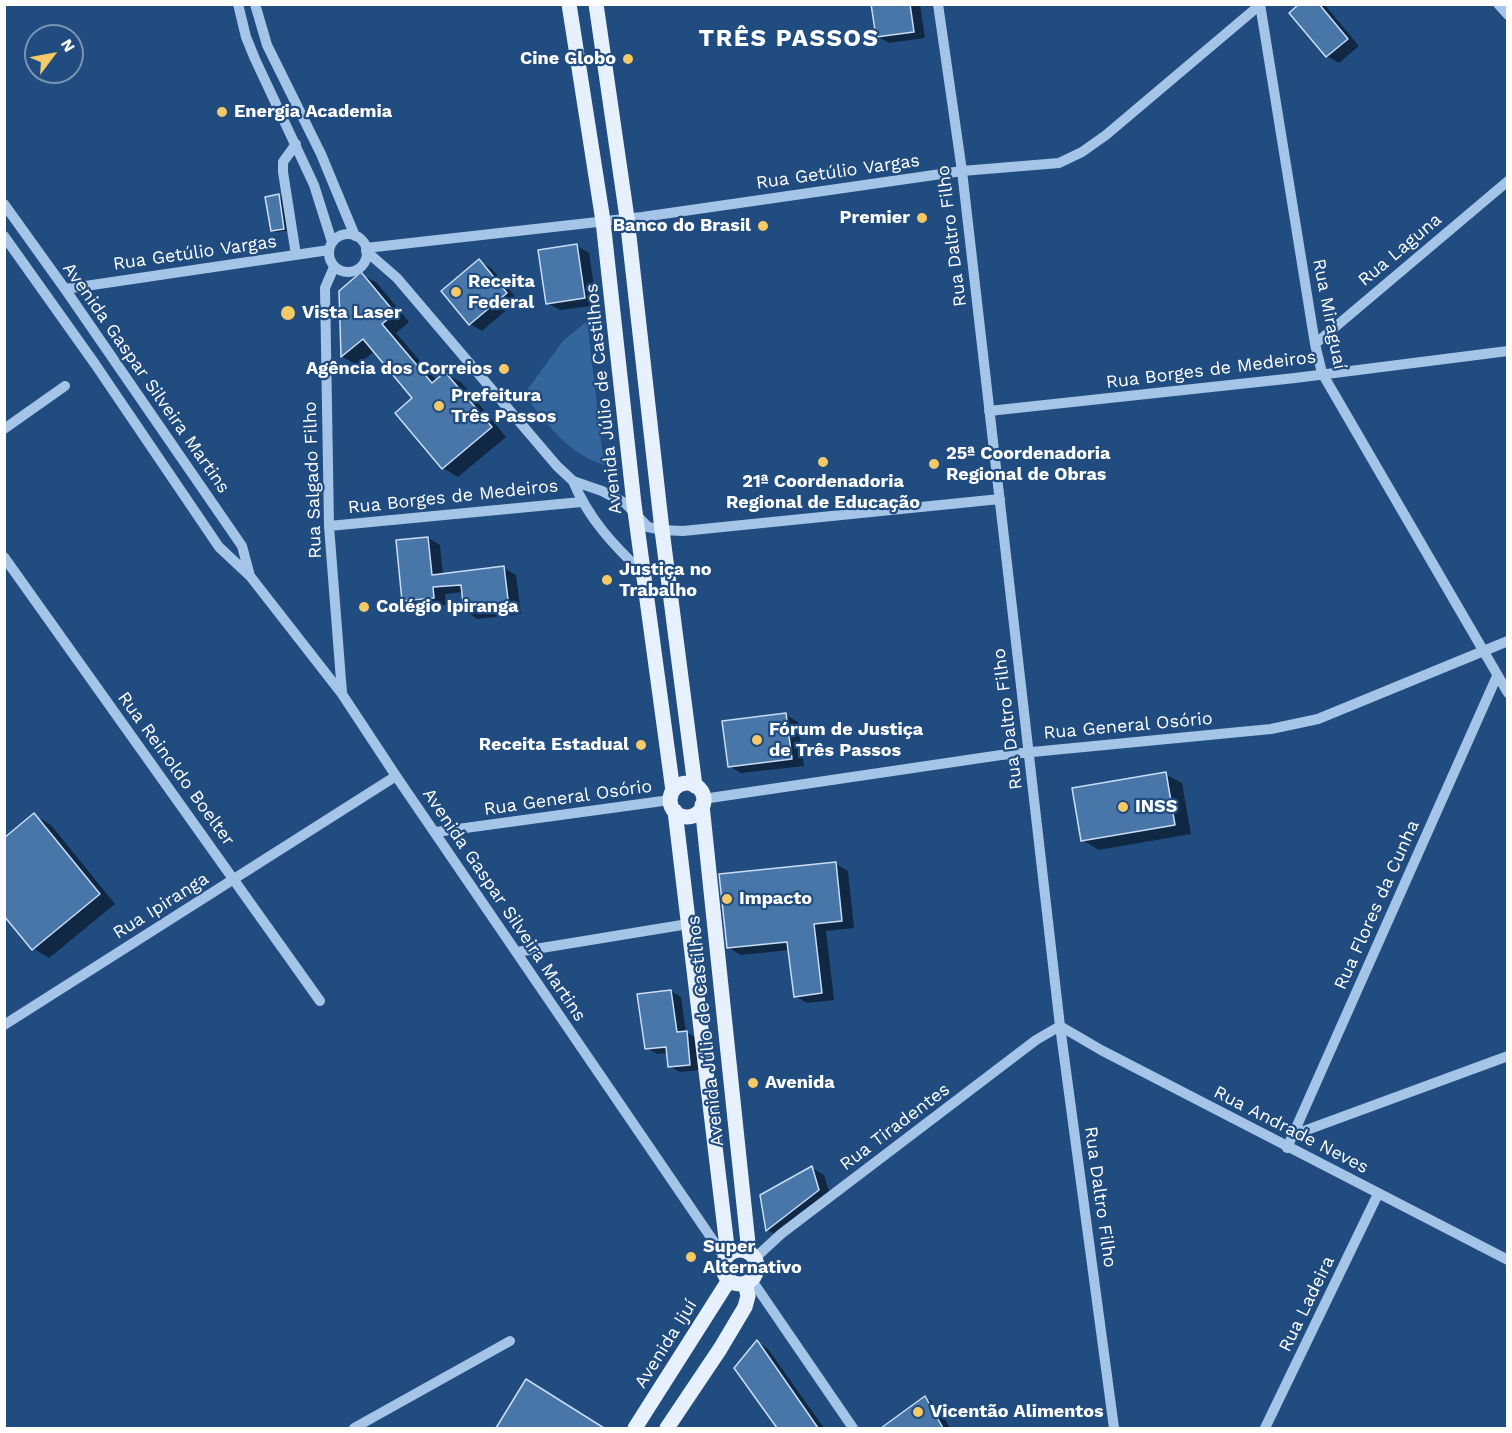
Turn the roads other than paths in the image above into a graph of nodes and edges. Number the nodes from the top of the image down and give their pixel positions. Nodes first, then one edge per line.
1 (238, 4) edge
2 (255, 4) edge
3 (569, 4) edge
4 (596, 4) edge
5 (938, 4) edge
6 (1498, 4) edge
7 (1260, 5) edge
8 (1508, 15) edge
9 (296, 144) junction
10 (962, 171) junction
11 (1508, 181) edge
12 (4, 204) edge
13 (627, 218) junction
14 (603, 221) junction
15 (4, 236) edge
16 (356, 236) junction
17 (330, 246) junction
18 (366, 249) junction
19 (8, 250) edge
20 (296, 255) junction
21 (334, 267) junction
22 (65, 289) junction
23 (1315, 344) junction
24 (1508, 351) edge
25 (1322, 374) junction
26 (65, 386) dead end
27 (989, 411) junction
28 (4, 429) edge
29 (573, 481) junction
30 (1000, 499) junction
31 (581, 502) junction
32 (636, 516) junction
33 (329, 526) junction
34 (662, 530) junction
35 (4, 557) edge
36 (643, 573) junction
37 (250, 576) junction
38 (1508, 641) edge
39 (1483, 652) junction
40 (1497, 675) junction
41 (1508, 693) edge
42 (342, 694) junction
43 (1028, 752) junction
44 (396, 777) junction
45 (700, 796) junction
46 (673, 801) junction
47 (436, 832) junction
48 (235, 879) junction
49 (714, 920) junction
50 (688, 924) junction
51 (517, 952) junction
52 (320, 1001) dead end
53 (4, 1025) edge
54 (1060, 1026) junction
55 (1508, 1056) edge
56 (1293, 1135) junction
57 (1287, 1148) junction
58 (1378, 1194) junction
59 (727, 1256) junction
60 (752, 1256) junction
61 (1508, 1260) edge
62 (729, 1280) junction
63 (748, 1281) junction
64 (510, 1341) dead end
65 (354, 1428) edge
66 (635, 1428) edge
67 (667, 1428) edge
68 (853, 1428) edge
69 (1114, 1428) edge
70 (1265, 1428) edge

1 - 9 street
2 - 16 street
3 - 14 main road, Avenida Júlio de Castilhos
4 - 13 main road, Avenida Júlio de Castilhos
5 - 10 street, Rua Daltro Filho
6 - 8 street
7 - 10 street, Rua Getúlio Vargas
7 - 23 street, Rua Miraguaí
9 - 17 street
9 - 20 street
10 - 13 street, Rua Getúlio Vargas
10 - 27 street, Rua Daltro Filho
11 - 23 street, Rua Laguna
12 - 22 street, Avenida Gaspar Silveira Martins
13 - 14 street, Rua Getúlio Vargas
13 - 34 main road, Avenida Júlio de Castilhos
14 - 18 street, Rua Getúlio Vargas
14 - 32 main road, Avenida Júlio de Castilhos
15 - 19 street, Avenida Gaspar Silveira Martins
16 - 17 street
16 - 18 street
17 - 20 street, Rua Getúlio Vargas
17 - 21 street
18 - 21 street
18 - 29 street
19 - 37 street, Avenida Gaspar Silveira Martins
20 - 22 street, Rua Getúlio Vargas
21 - 33 street, Rua Salgado Filho
22 - 37 street, Avenida Gaspar Silveira Martins
23 - 25 street, Rua Miraguaí
24 - 25 street, Rua Borges de Medeiros
25 - 27 street, Rua Borges de Medeiros
25 - 39 street, Rua Miraguaí
26 - 28 street
27 - 30 street, Rua Daltro Filho
29 - 31 street, Rua Borges de Medeiros
29 - 32 street
30 - 34 street
30 - 43 street, Rua Daltro Filho
31 - 33 street, Rua Borges de Medeiros
31 - 36 street, Rua Borges de Medeiros
32 - 34 street
32 - 36 main road, Avenida Júlio de Castilhos
33 - 42 street, Rua Salgado Filho
34 - 45 main road, Avenida Júlio de Castilhos
35 - 48 street, Rua Reinoldo Boelter
36 - 46 main road, Avenida Júlio de Castilhos
37 - 42 street, Avenida Gaspar Silveira Martins
38 - 39 street, Rua General Osório
39 - 40 street, Rua Miraguaí
39 - 43 street, Rua General Osório
40 - 41 street, Rua Miraguaí
40 - 56 street, Rua Flores da Cunha
42 - 44 street, Avenida Gaspar Silveira Martins
43 - 45 street, Rua General Osório
43 - 54 street, Rua Daltro Filho
44 - 47 street, Avenida Gaspar Silveira Martins
44 - 48 street, Rua Ipiranga
45 - 46 main road
45 - 46 main road
45 - 49 main road, Avenida Júlio de Castilhos
46 - 47 street, Rua General Osório
46 - 50 main road, Avenida Júlio de Castilhos
47 - 51 street, Avenida Gaspar Silveira Martins
48 - 52 street, Rua Reinoldo Boelter
48 - 53 street, Rua Ipiranga
49 - 50 main road
49 - 60 main road, Avenida Júlio de Castilhos
50 - 51 street
50 - 59 main road, Avenida Júlio de Castilhos
51 - 59 street, Avenida Gaspar Silveira Martins
54 - 57 street, Rua Andrade Neves
54 - 60 street, Rua Tiradentes
54 - 69 street, Rua Daltro Filho
55 - 56 street
56 - 57 street, Rua Flores da Cunha
57 - 58 street, Rua Andrade Neves
58 - 61 street, Rua Andrade Neves
58 - 70 street, Rua Ladeira
59 - 60 main road
59 - 62 main road
60 - 63 main road
62 - 63 main road
62 - 66 main road, Avenida Ijuí
63 - 67 main road
63 - 68 street
64 - 65 street

